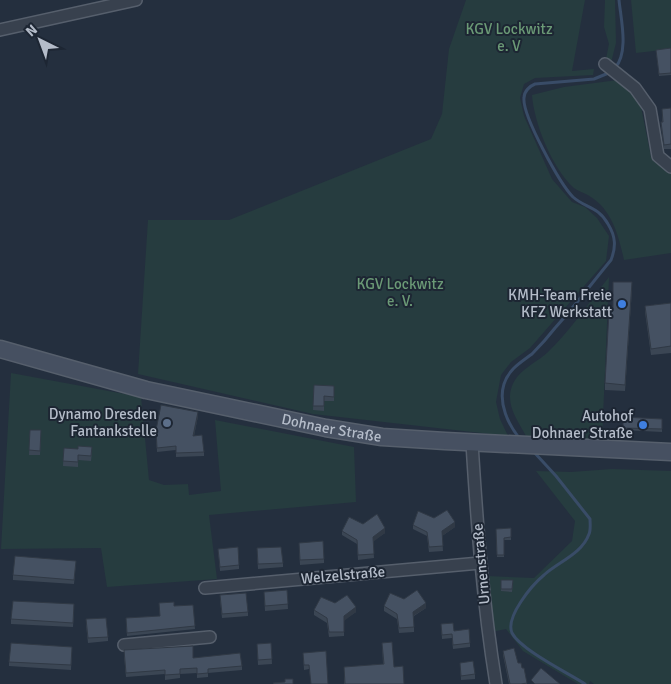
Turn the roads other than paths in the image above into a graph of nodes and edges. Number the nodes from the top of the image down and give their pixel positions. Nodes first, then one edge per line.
1 (136, 0) edge
2 (0, 30) edge
3 (605, 64) dead end
4 (671, 167) edge
5 (0, 349) edge
6 (472, 443) junction
7 (671, 452) edge
8 (480, 563) junction
9 (205, 588) dead end
10 (210, 637) dead end
11 (124, 644) dead end
12 (496, 684) edge

1 - 2 street
3 - 4 street
5 - 6 main road, Dohnaer Straße
6 - 7 main road, Dohnaer Straße
6 - 8 street, Urnenstraße
8 - 9 street, Welzelstraße
8 - 12 street, Urnenstraße
10 - 11 street

